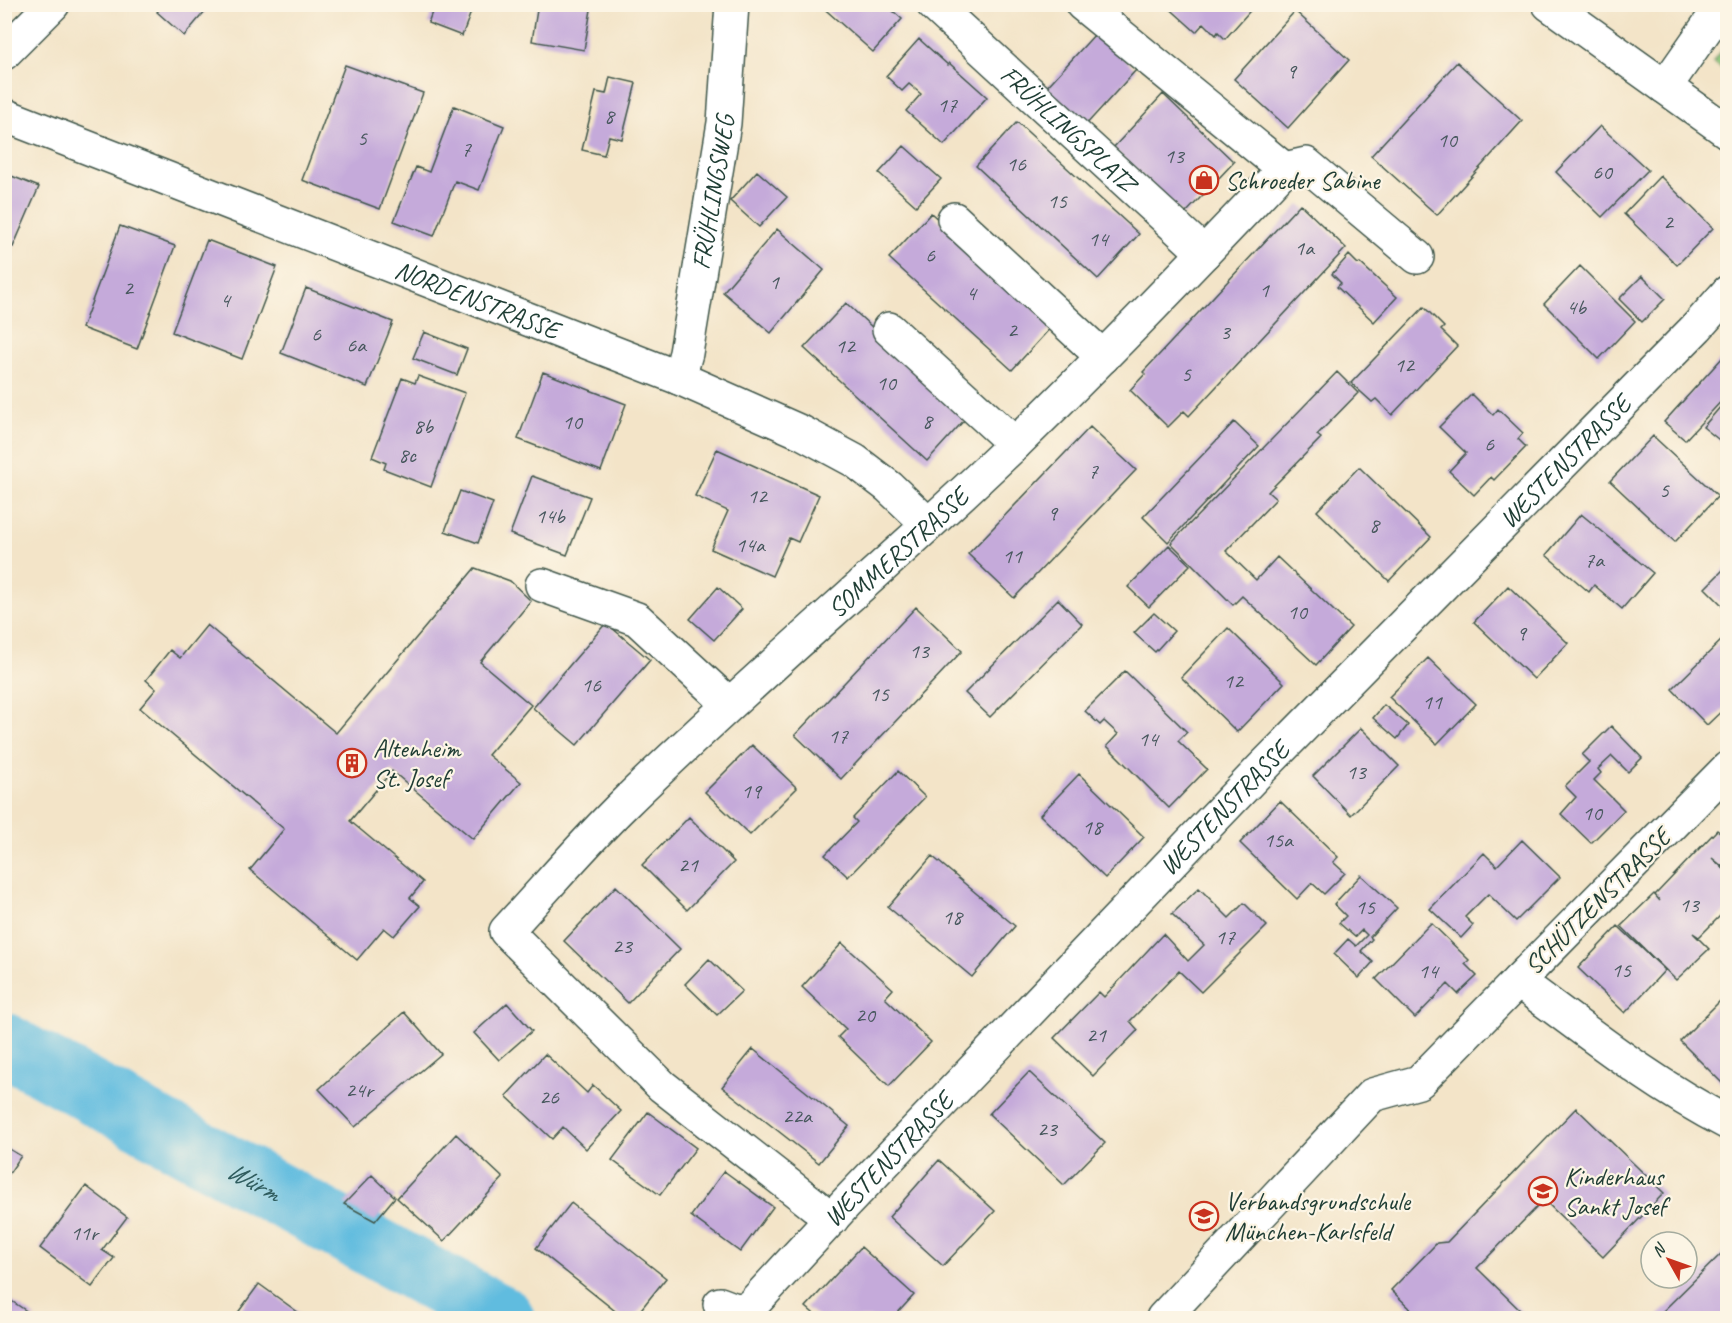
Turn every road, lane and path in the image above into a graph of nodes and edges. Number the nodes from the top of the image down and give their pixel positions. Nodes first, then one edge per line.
1 (53, 4) edge
2 (732, 4) edge
3 (933, 4) edge
4 (1082, 4) edge
5 (1549, 4) edge
6 (1728, 9) edge
7 (4, 53) edge
8 (1665, 87) junction
9 (4, 115) edge
10 (1728, 132) edge
11 (1284, 169) junction
12 (954, 219) dead end
13 (1204, 253) junction
14 (1417, 257) dead end
15 (1728, 292) edge
16 (889, 329) dead end
17 (1102, 357) junction
18 (679, 378) junction
19 (1015, 444) junction
20 (928, 524) junction
21 (543, 585) dead end
22 (729, 704) junction
23 (1728, 768) edge
24 (1518, 981) junction
25 (1728, 1123) edge
26 (832, 1219) junction
27 (720, 1304) dead end
28 (1163, 1318) edge

1 - 7 street
2 - 18 street, FRÜHLINGSWEG
3 - 13 street, FRÜHLINGSPLATZ
4 - 11 street
5 - 8 street
6 - 8 street
8 - 10 street
9 - 18 street, NORDENSTRASSE
11 - 13 street, SOMMERSTRASSE
11 - 14 street
12 - 17 street
13 - 17 street, SOMMERSTRASSE
15 - 26 street, WESTENSTRASSE
16 - 19 street
17 - 19 street, SOMMERSTRASSE
18 - 20 street, NORDENSTRASSE
19 - 20 street, SOMMERSTRASSE
20 - 22 street, SOMMERSTRASSE
21 - 22 street
22 - 26 street, SOMMERSTRASSE
23 - 24 street, SCHÜTZENSTRASSE
24 - 25 street, SCHÜTZENSTRASSE
24 - 28 street
26 - 27 street, WESTENSTRASSE

